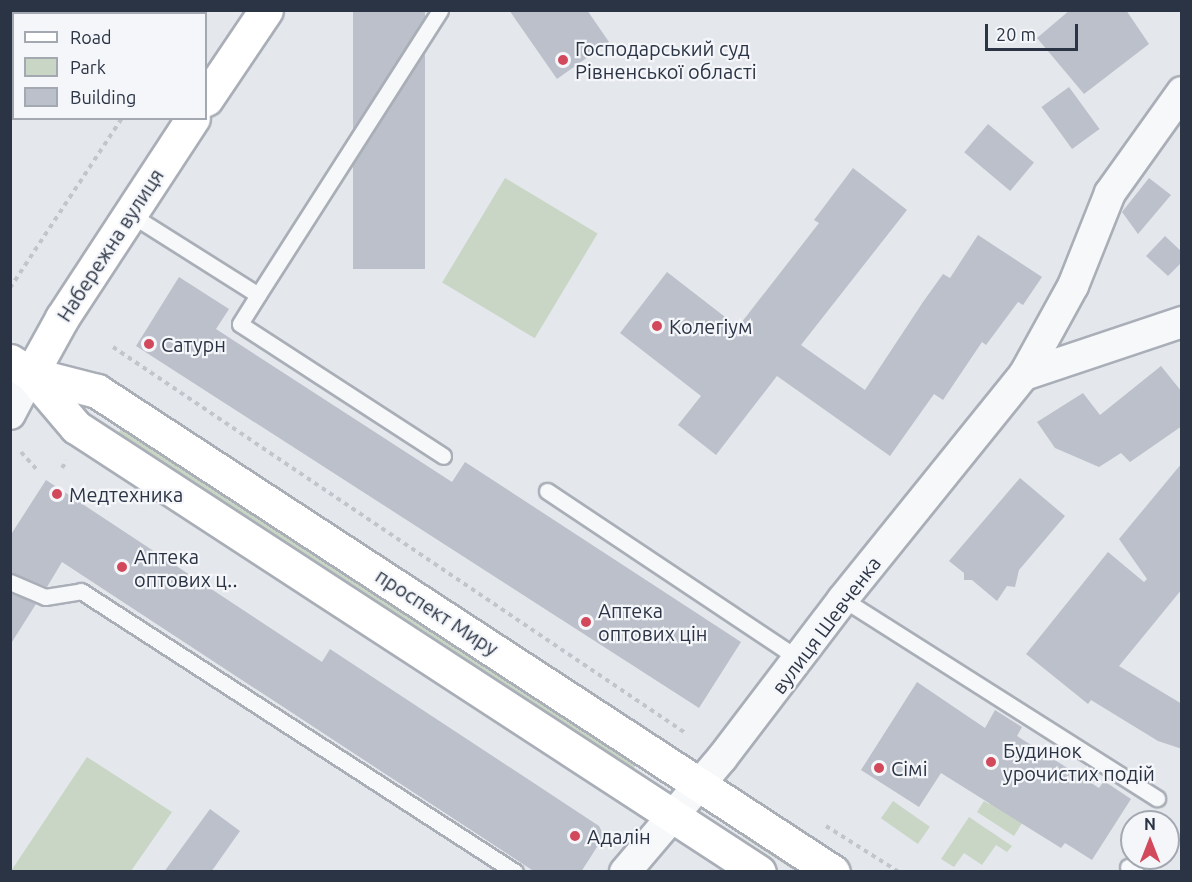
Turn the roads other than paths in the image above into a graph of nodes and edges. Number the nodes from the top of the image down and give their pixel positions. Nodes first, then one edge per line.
1 (266, 10) edge
2 (440, 10) edge
3 (1182, 92) edge
4 (207, 98) edge
5 (192, 120) edge
6 (130, 214) junction
7 (258, 294) junction
8 (1182, 322) edge
9 (21, 368) edge
10 (1024, 375) junction
11 (10, 414) edge
12 (443, 456) dead end
13 (548, 491) dead end
14 (10, 582) edge
15 (843, 599) junction
16 (800, 659) junction
17 (700, 784) junction
18 (1157, 798) dead end
19 (671, 814) junction
20 (515, 872) edge
21 (625, 872) edge
22 (759, 872) edge
23 (833, 872) edge

1 - 4 street
2 - 7 lane
3 - 10 street, вулиця Шевченка
5 - 6 street, Набережна вулиця
6 - 7 lane
6 - 9 street, Набережна вулиця
7 - 12 lane
8 - 10 street
9 - 11 street
9 - 17 street, проспект Миру
9 - 19 street
10 - 15 street, вулиця Шевченка
13 - 16 lane
14 - 20 lane
15 - 16 street, вулиця Шевченка
15 - 18 lane
16 - 17 street, вулиця Шевченка
17 - 19 street, вулиця Шевченка
17 - 23 street, проспект Миру
19 - 21 street, вулиця Шевченка
19 - 22 street

